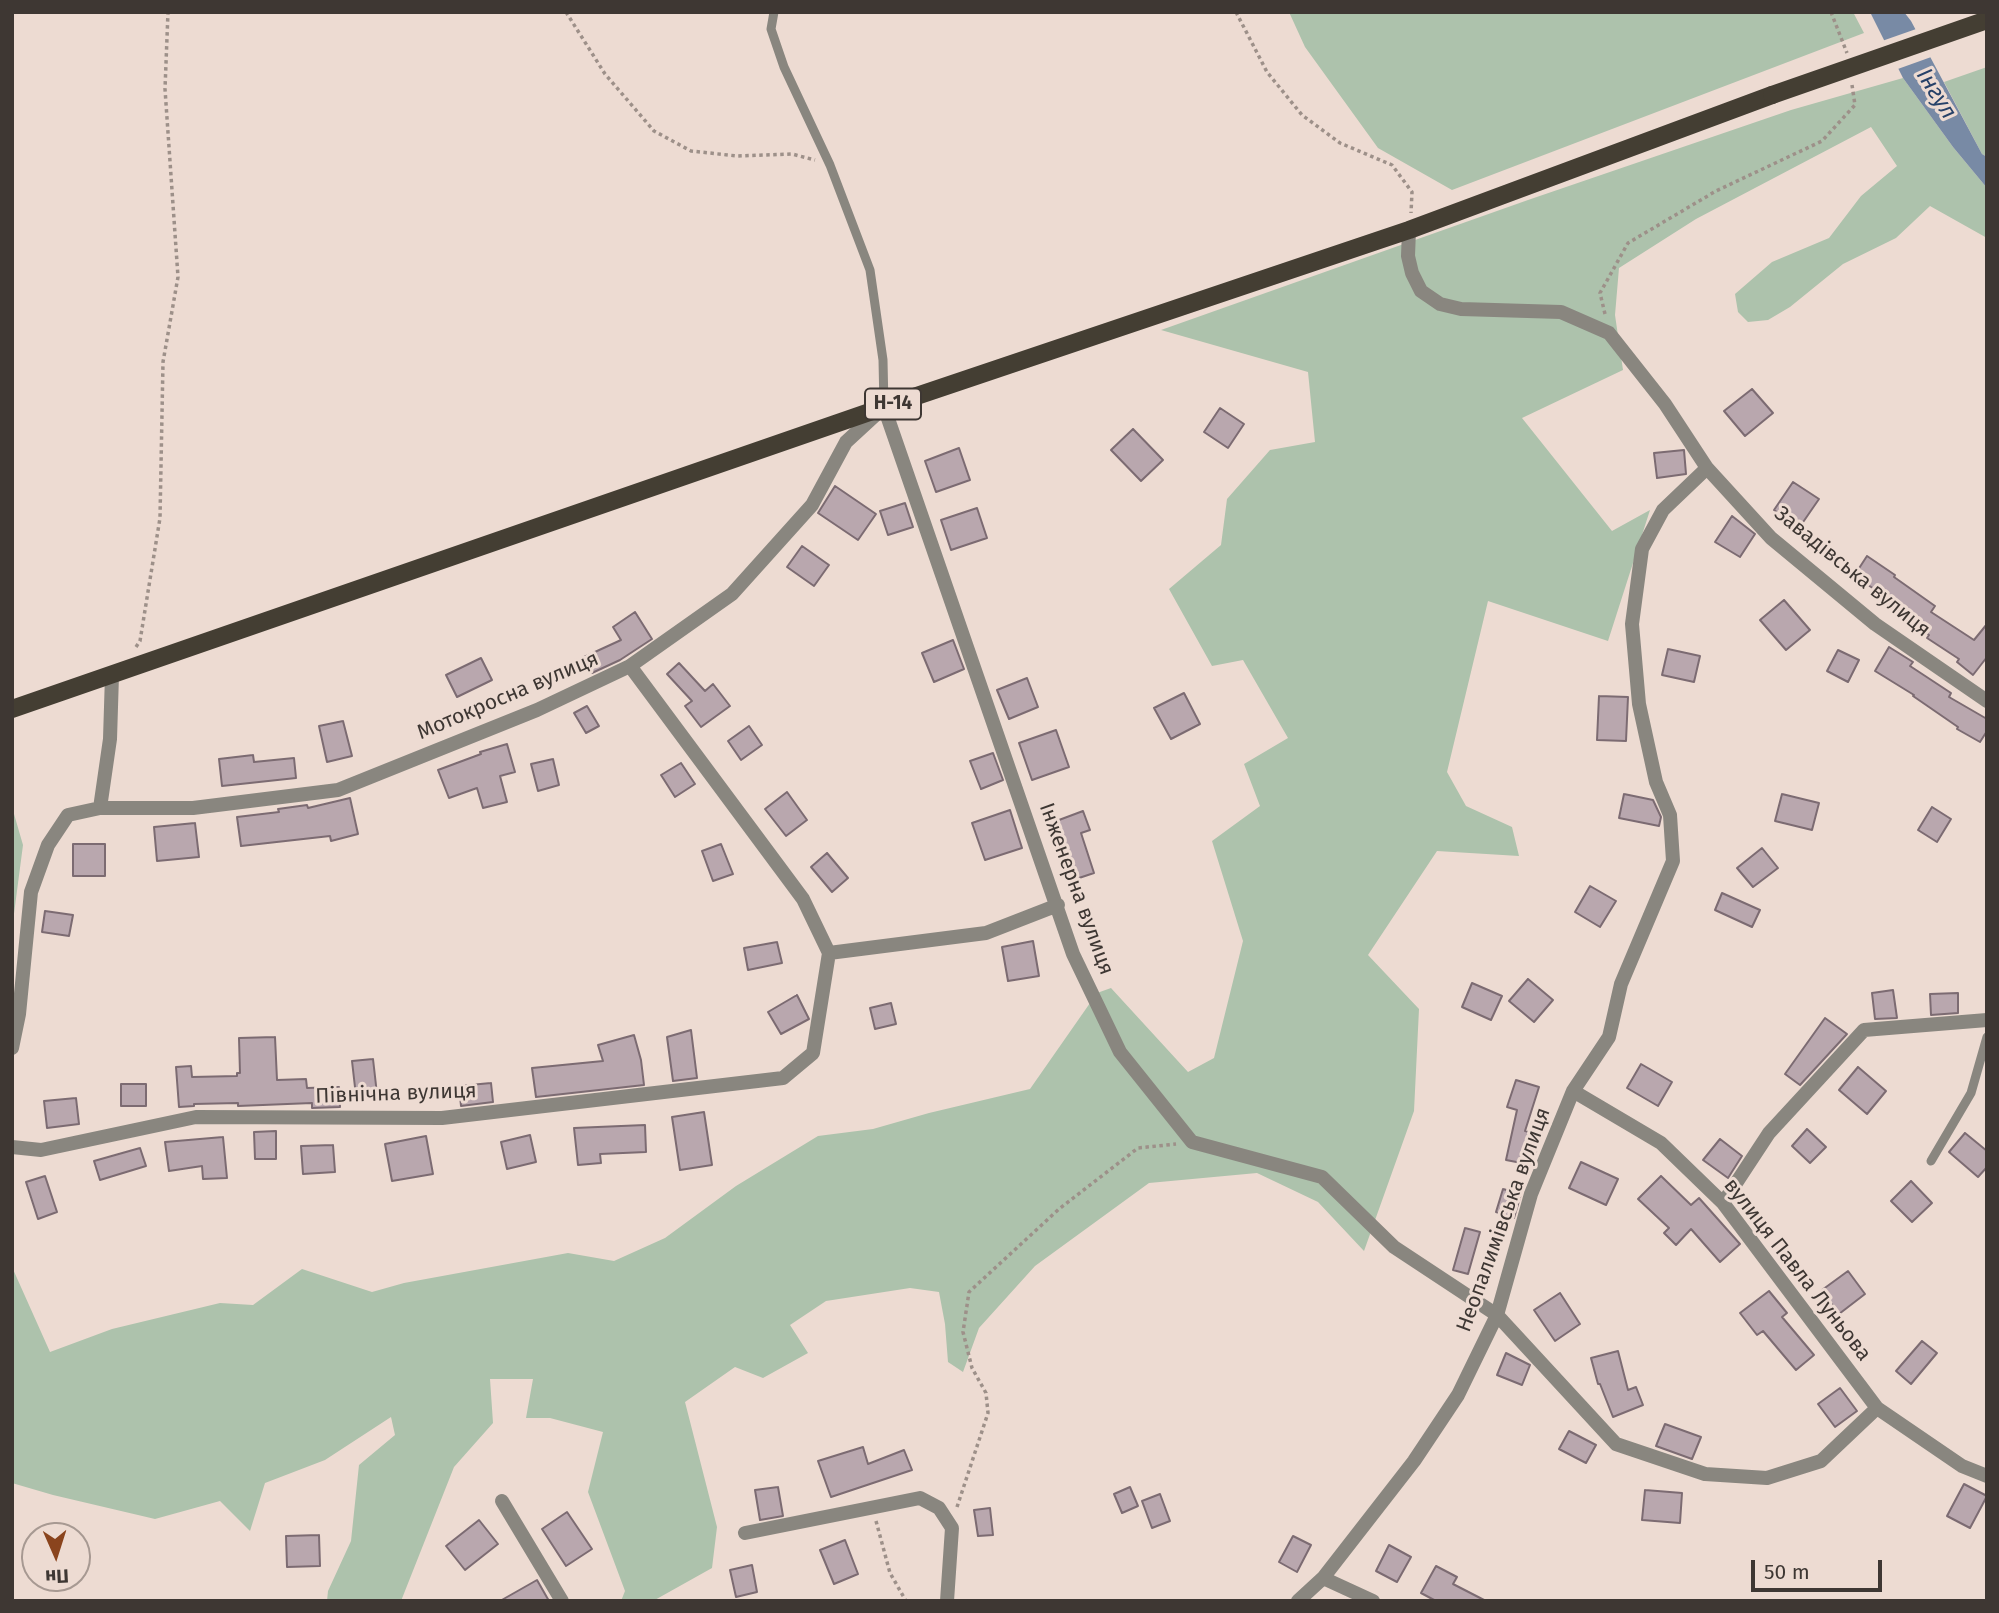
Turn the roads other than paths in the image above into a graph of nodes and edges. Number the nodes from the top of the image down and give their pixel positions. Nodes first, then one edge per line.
1 (774, 12) edge
2 (1987, 20) edge
3 (1409, 230) junction
4 (884, 407) junction
5 (1707, 468) junction
6 (630, 666) junction
7 (113, 675) junction
8 (1987, 701) edge
9 (12, 709) edge
10 (100, 808) junction
11 (1058, 905) junction
12 (829, 953) junction
13 (1987, 1020) edge
14 (1987, 1037) edge
15 (12, 1048) edge
16 (1573, 1091) junction
17 (12, 1147) edge
18 (1931, 1161) dead end
19 (1723, 1203) junction
20 (1497, 1315) junction
21 (1877, 1408) junction
22 (1987, 1476) edge
23 (502, 1501) dead end
24 (745, 1533) dead end
25 (1323, 1578) junction
26 (562, 1601) edge
27 (947, 1601) edge
28 (1298, 1601) edge
29 (1373, 1601) edge

1 - 4 lane
2 - 3 main road, Н-14, bridge
3 - 4 main road, Н-14
3 - 5 street, Завадівська вулиця
4 - 6 street
4 - 7 main road, Н-14
4 - 11 street, Інженерна вулиця
5 - 8 street, Завадівська вулиця
5 - 16 street, Неопалимівська вулиця
6 - 10 street, Мотокросна вулиця
6 - 12 street, Мотокросна вулиця
7 - 9 main road, Н-14
7 - 10 street
10 - 15 street, Мотокросна вулиця
11 - 12 street
11 - 20 street, Інженерна вулиця
12 - 17 street, Північна вулиця
13 - 19 street
14 - 18 lane
16 - 19 street, вулиця Павла Луньова
16 - 20 street, Неопалимівська вулиця
19 - 21 street, вулиця Павла Луньова
20 - 21 street
20 - 25 street, Неопалимівська вулиця
21 - 22 street, вулиця Павла Луньова
23 - 26 street
24 - 27 street
25 - 28 street, Неопалимівська вулиця
25 - 29 street

